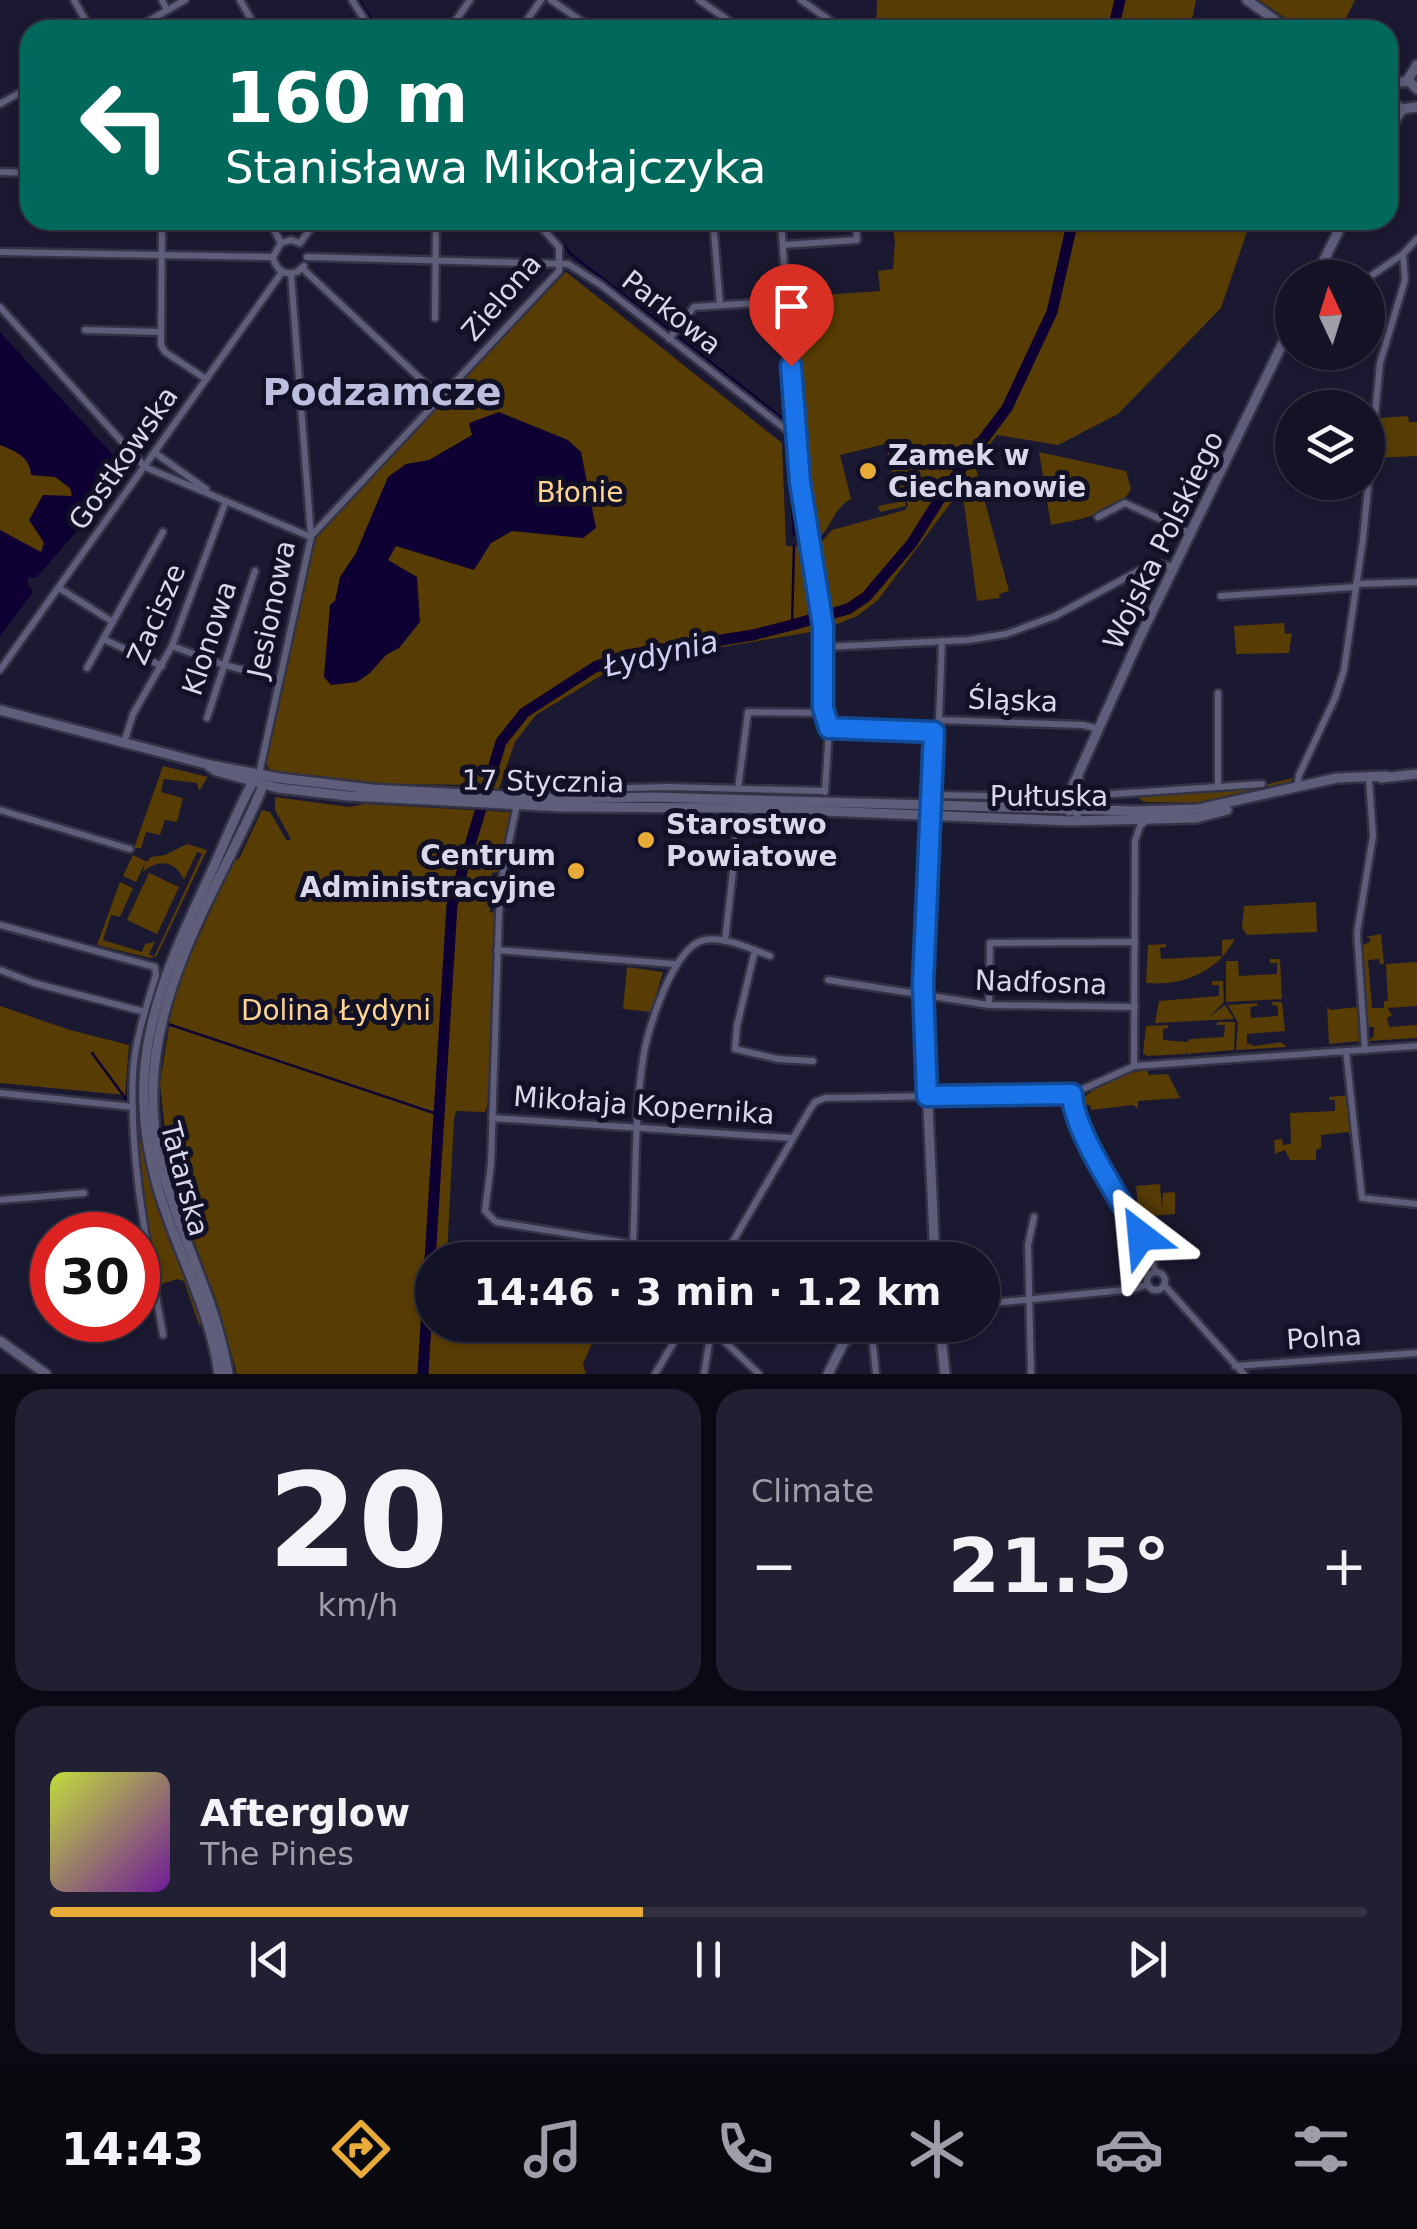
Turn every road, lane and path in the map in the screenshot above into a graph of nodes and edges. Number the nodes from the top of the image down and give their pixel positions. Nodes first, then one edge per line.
1 (162, 0) edge
2 (185, 0) edge
3 (551, 0) edge
4 (699, 0) edge
5 (801, 0) edge
6 (1247, 0) edge
7 (168, 10) junction
8 (156, 16) junction
9 (149, 20) edge
10 (158, 20) edge
11 (580, 20) edge
12 (728, 20) edge
13 (829, 20) edge
14 (1276, 20) edge
15 (1417, 65) edge
16 (1414, 83) edge
17 (1400, 98) edge
18 (162, 230) edge
19 (274, 230) edge
20 (310, 230) edge
21 (436, 230) edge
22 (544, 230) edge
23 (714, 230) edge
24 (781, 230) edge
25 (856, 230) edge
26 (1339, 230) edge
27 (1417, 239) edge
28 (281, 243) junction
29 (300, 244) junction
30 (782, 245) junction
31 (0, 252) edge
32 (163, 254) junction
33 (1402, 254) junction
34 (273, 257) junction
35 (307, 257) junction
36 (436, 260) junction
37 (1325, 260) edge
38 (561, 262) junction
39 (1386, 266) joint
40 (302, 268) junction
41 (1403, 269) junction
42 (282, 272) junction
43 (291, 274) junction
44 (786, 301) junction
45 (720, 305) junction
46 (0, 307) edge
47 (435, 318) dead end
48 (85, 330) dead end
49 (161, 332) junction
50 (669, 338) junction
51 (1275, 359) edge
52 (206, 379) junction
53 (441, 398) junction
54 (795, 431) junction
55 (155, 453) junction
56 (145, 467) junction
57 (215, 496) junction
58 (226, 501) junction
59 (1098, 517) dead end
60 (163, 532) dead end
61 (1190, 534) junction
62 (311, 536) junction
63 (1174, 568) junction
64 (255, 572) dead end
65 (1417, 582) edge
66 (1356, 585) junction
67 (59, 588) junction
68 (1222, 596) dead end
69 (112, 622) junction
70 (103, 639) junction
71 (942, 641) junction
72 (172, 646) junction
73 (824, 647) junction
74 (162, 666) junction
75 (224, 666) junction
76 (88, 668) dead end
77 (0, 670) edge
78 (279, 679) junction
79 (1218, 693) dead end
80 (0, 710) edge
81 (824, 713) junction
82 (207, 718) dead end
83 (939, 720) junction
84 (829, 728) junction
85 (1098, 729) junction
86 (934, 732) junction
87 (124, 743) junction
88 (1417, 774) edge
89 (1386, 776) junction
90 (258, 780) junction
91 (1368, 780) junction
92 (1324, 782) junction
93 (1262, 784) dead end
94 (1076, 785) junction
95 (1218, 788) junction
96 (1298, 788) junction
97 (738, 789) junction
98 (1135, 793) junction
99 (933, 794) junction
100 (1098, 795) dead end
101 (1271, 795) junction
102 (1055, 797) dead end
103 (518, 801) junction
104 (824, 802) junction
105 (747, 808) junction
106 (1045, 809) junction
107 (0, 810) edge
108 (1135, 810) junction
109 (1105, 811) junction
110 (930, 812) junction
111 (1073, 815) junction
112 (1149, 819) junction
113 (1121, 820) junction
114 (1135, 840) junction
115 (130, 849) dead end
116 (0, 925) edge
117 (726, 941) junction
118 (1135, 942) junction
119 (496, 950) junction
120 (755, 950) junction
121 (770, 956) dead end
122 (675, 964) junction
123 (0, 970) edge
124 (828, 980) dead end
125 (923, 997) junction
126 (989, 1005) junction
127 (1135, 1007) junction
128 (145, 1012) junction
129 (1417, 1046) edge
130 (1365, 1050) junction
131 (1346, 1051) junction
132 (814, 1061) dead end
133 (1134, 1066) junction
134 (0, 1093) edge
135 (1072, 1094) junction
136 (927, 1096) junction
137 (134, 1107) junction
138 (492, 1118) junction
139 (638, 1128) junction
140 (792, 1138) junction
141 (84, 1193) dead end
142 (0, 1200) edge
143 (1417, 1204) edge
144 (143, 1212) edge
145 (1034, 1217) dead end
146 (621, 1242) edge
147 (633, 1242) edge
148 (732, 1242) edge
149 (934, 1242) edge
150 (1155, 1271) junction
151 (1148, 1284) junction
152 (1164, 1285) junction
153 (1029, 1297) junction
154 (1000, 1301) edge
155 (160, 1315) edge
156 (163, 1335) dead end
157 (0, 1341) edge
158 (674, 1342) edge
159 (707, 1342) edge
160 (724, 1342) edge
161 (844, 1342) edge
162 (872, 1342) edge
163 (942, 1342) edge
164 (1417, 1352) edge
165 (1235, 1366) junction
166 (46, 1374) edge
167 (219, 1374) edge
168 (228, 1374) edge
169 (655, 1374) edge
170 (704, 1374) edge
171 (759, 1374) edge
172 (828, 1374) edge
173 (876, 1374) edge
174 (946, 1374) edge
175 (1032, 1374) edge
176 (1244, 1374) edge

1 - 7 street
2 - 7 street
3 - 11 street
4 - 12 street
5 - 13 street
6 - 14 main road
7 - 8 street
8 - 9 street
8 - 10 street
15 - 16 main road
16 - 17 main road
18 - 32 street
19 - 28 street
20 - 29 street
21 - 36 street
22 - 38 street, Parkowa
23 - 45 street
24 - 30 street
25 - 30 street
26 - 37 main road
27 - 33 street
28 - 29 street
28 - 34 street
29 - 35 street
30 - 44 street
31 - 32 street
32 - 34 street
32 - 49 street
33 - 39 street
33 - 41 street
34 - 42 street
35 - 36 street
35 - 40 street
36 - 38 street
36 - 47 street
38 - 50 street, Parkowa
38 - 53 street, Zielona
39 - 41 street
40 - 43 street
40 - 53 street
41 - 66 street
42 - 43 street
42 - 52 street, Gostkowska
43 - 62 street, Jesionowa
44 - 45 street
44 - 54 street
45 - 50 street
46 - 56 street
48 - 49 street
49 - 52 street
50 - 54 street, Parkowa
51 - 61 main road, Wojska Polskiego
52 - 55 street, Gostkowska
53 - 62 street, Zielona
54 - 73 street
55 - 56 street, Gostkowska
55 - 57 street
56 - 57 street
56 - 67 street, Gostkowska
57 - 58 street
58 - 62 street
58 - 72 street, Zacisze
59 - 61 street
60 - 69 street
61 - 63 main road, Wojska Polskiego
62 - 78 street, Jesionowa
63 - 71 street
63 - 85 main road, Wojska Polskiego
64 - 75 street, Klonowa
65 - 66 street
66 - 68 street
66 - 96 street
67 - 69 street
67 - 77 street, Gostkowska
69 - 70 street
70 - 74 street
70 - 76 street
71 - 73 street
71 - 83 street
72 - 74 street, Zacisze
72 - 75 street
73 - 81 street
74 - 87 street, Zacisze
75 - 78 street
75 - 82 street, Klonowa
78 - 90 street, Jesionowa
79 - 95 street
80 - 87 main road, 17 Stycznia
81 - 84 street
81 - 97 street
83 - 85 street, Śląska
83 - 86 street, Śląska
84 - 86 street
84 - 104 street
85 - 94 main road, Wojska Polskiego
86 - 99 street
87 - 90 main road, 17 Stycznia
88 - 89 main road, Pułtuska
89 - 91 main road, Pułtuska
89 - 92 main road, Pułtuska
90 - 103 main road, 17 Stycznia
90 - 167 main road, Tatarska
90 - 168 main road, Tatarska
91 - 92 main road, Pułtuska
91 - 130 street
92 - 96 main road, Pułtuska
93 - 95 street, Pułtuska
94 - 106 main road
94 - 109 main road
94 - 111 main road, Wojska Polskiego
95 - 98 street, Pułtuska
96 - 101 main road, Pułtuska
97 - 103 street, 17 Stycznia
97 - 104 street, 17 Stycznia
98 - 100 street, Pułtuska
98 - 108 street, Pułtuska
99 - 102 street, Pułtuska
99 - 110 street
101 - 108 main road, Pułtuska
101 - 112 main road, Pułtuska
103 - 104 main road, 17 Stycznia
103 - 105 main road, 17 Stycznia
103 - 119 street
104 - 105 main road, 17 Stycznia
104 - 110 main road, Pułtuska
105 - 117 street
106 - 110 main road, Pułtuska
106 - 111 main road, Pułtuska
107 - 115 street
108 - 109 main road, Pułtuska
109 - 111 main road, Pułtuska
110 - 111 main road, Pułtuska
110 - 125 main road
111 - 113 main road, Pułtuska
112 - 113 main road, Pułtuska
112 - 114 street
113 - 114 street
114 - 118 street
116 - 128 street, Tatarska
117 - 120 street
117 - 122 street
118 - 126 street
118 - 127 street
119 - 122 street
119 - 138 street
120 - 121 street
120 - 132 street
122 - 139 street
123 - 128 street
124 - 125 street, Nadfosna
125 - 126 street, Nadfosna
125 - 136 main road
126 - 127 street, Nadfosna
127 - 133 street
128 - 137 street, Tatarska
129 - 130 street
130 - 131 street
131 - 133 street
131 - 143 street
133 - 135 street
134 - 137 street
135 - 136 street
135 - 150 street
136 - 140 street
136 - 149 main road
137 - 144 street, Tatarska
138 - 139 street, Mikołaja Kopernika
138 - 146 street
139 - 140 street, Mikołaja Kopernika
139 - 147 street
140 - 148 street
141 - 142 street
145 - 153 street
150 - 151 street
150 - 152 street
151 - 152 street
151 - 153 street
152 - 165 street
153 - 154 street
153 - 175 street
155 - 156 street, Tatarska
157 - 166 main road
158 - 169 street
159 - 170 street
160 - 171 street
161 - 172 main road
162 - 173 street
163 - 174 main road
164 - 165 street, Polna
165 - 176 street

